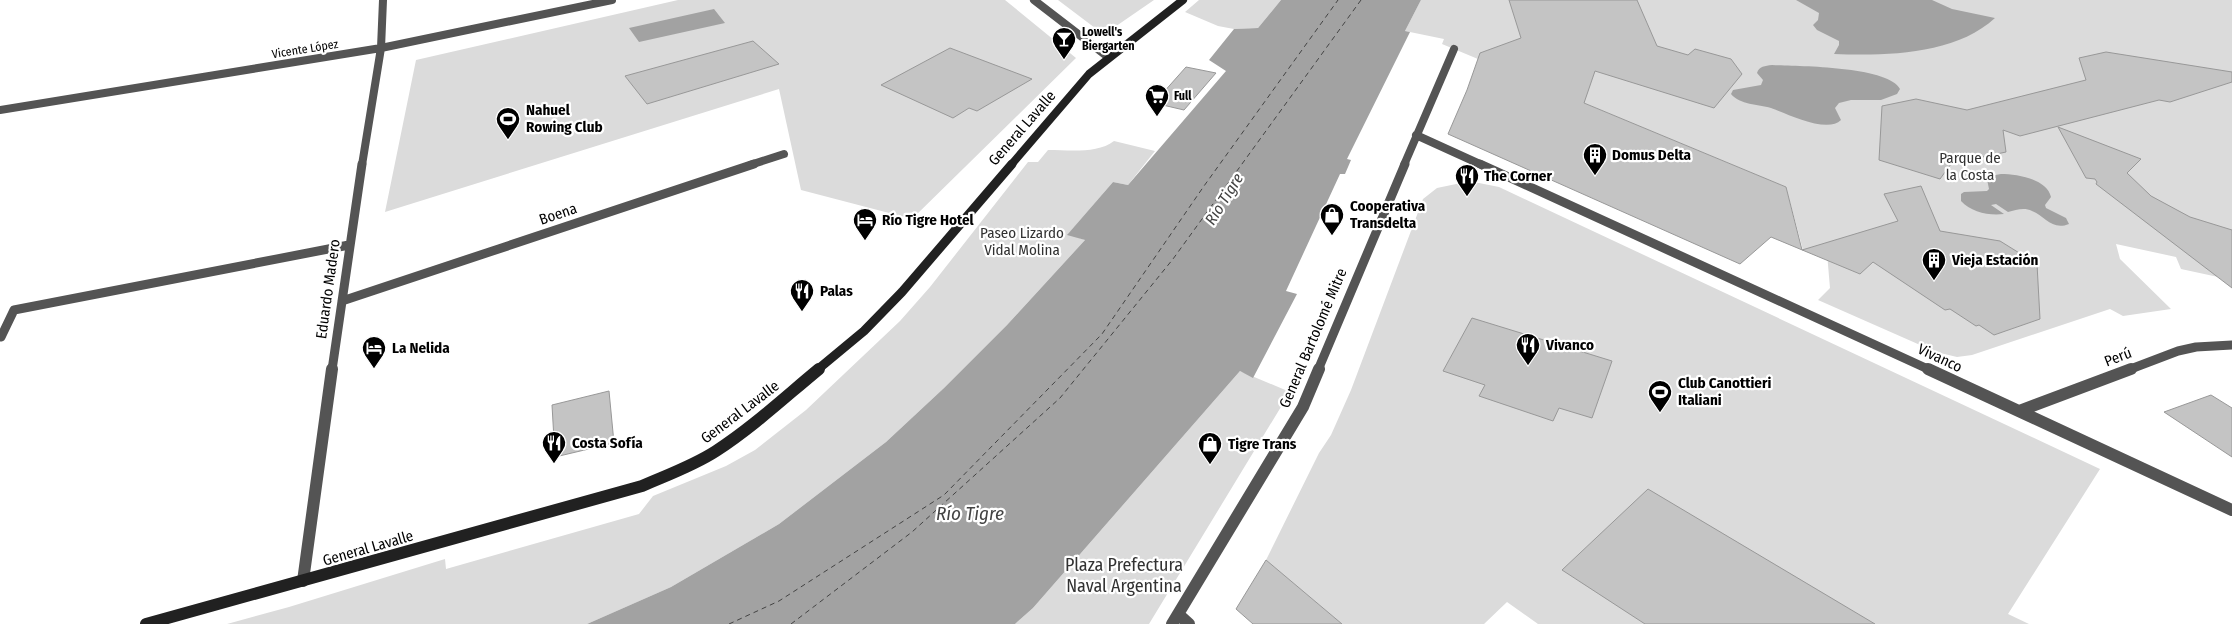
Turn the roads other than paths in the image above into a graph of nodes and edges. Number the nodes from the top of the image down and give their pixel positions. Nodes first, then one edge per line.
1 (383, 0) edge
2 (612, 0) edge
3 (1034, 0) edge
4 (1183, 0) edge
5 (381, 48) junction
6 (1454, 49) dead end
7 (1108, 57) junction
8 (0, 110) edge
9 (1416, 135) junction
10 (784, 154) dead end
11 (349, 245) junction
12 (342, 301) junction
13 (1, 337) edge
14 (2232, 345) edge
15 (2019, 411) junction
16 (2232, 510) edge
17 (303, 581) junction
18 (1175, 619) edge
19 (146, 624) edge
20 (1189, 624) edge

1 - 5 street, Eduardo Madero
2 - 5 street, Vicente López
3 - 7 street
4 - 7 street, General Lavalle
5 - 8 street, Vicente López
5 - 11 street, Eduardo Madero
6 - 9 street, General Bartolomé Mitre
7 - 17 street, General Lavalle
9 - 15 street, Vivanco
9 - 18 street, General Bartolomé Mitre
10 - 12 street, Boena
11 - 12 street, Eduardo Madero
11 - 13 street
12 - 17 street, Eduardo Madero
14 - 15 street, Perú
15 - 16 street, Vivanco
17 - 19 street, General Lavalle
18 - 20 street

